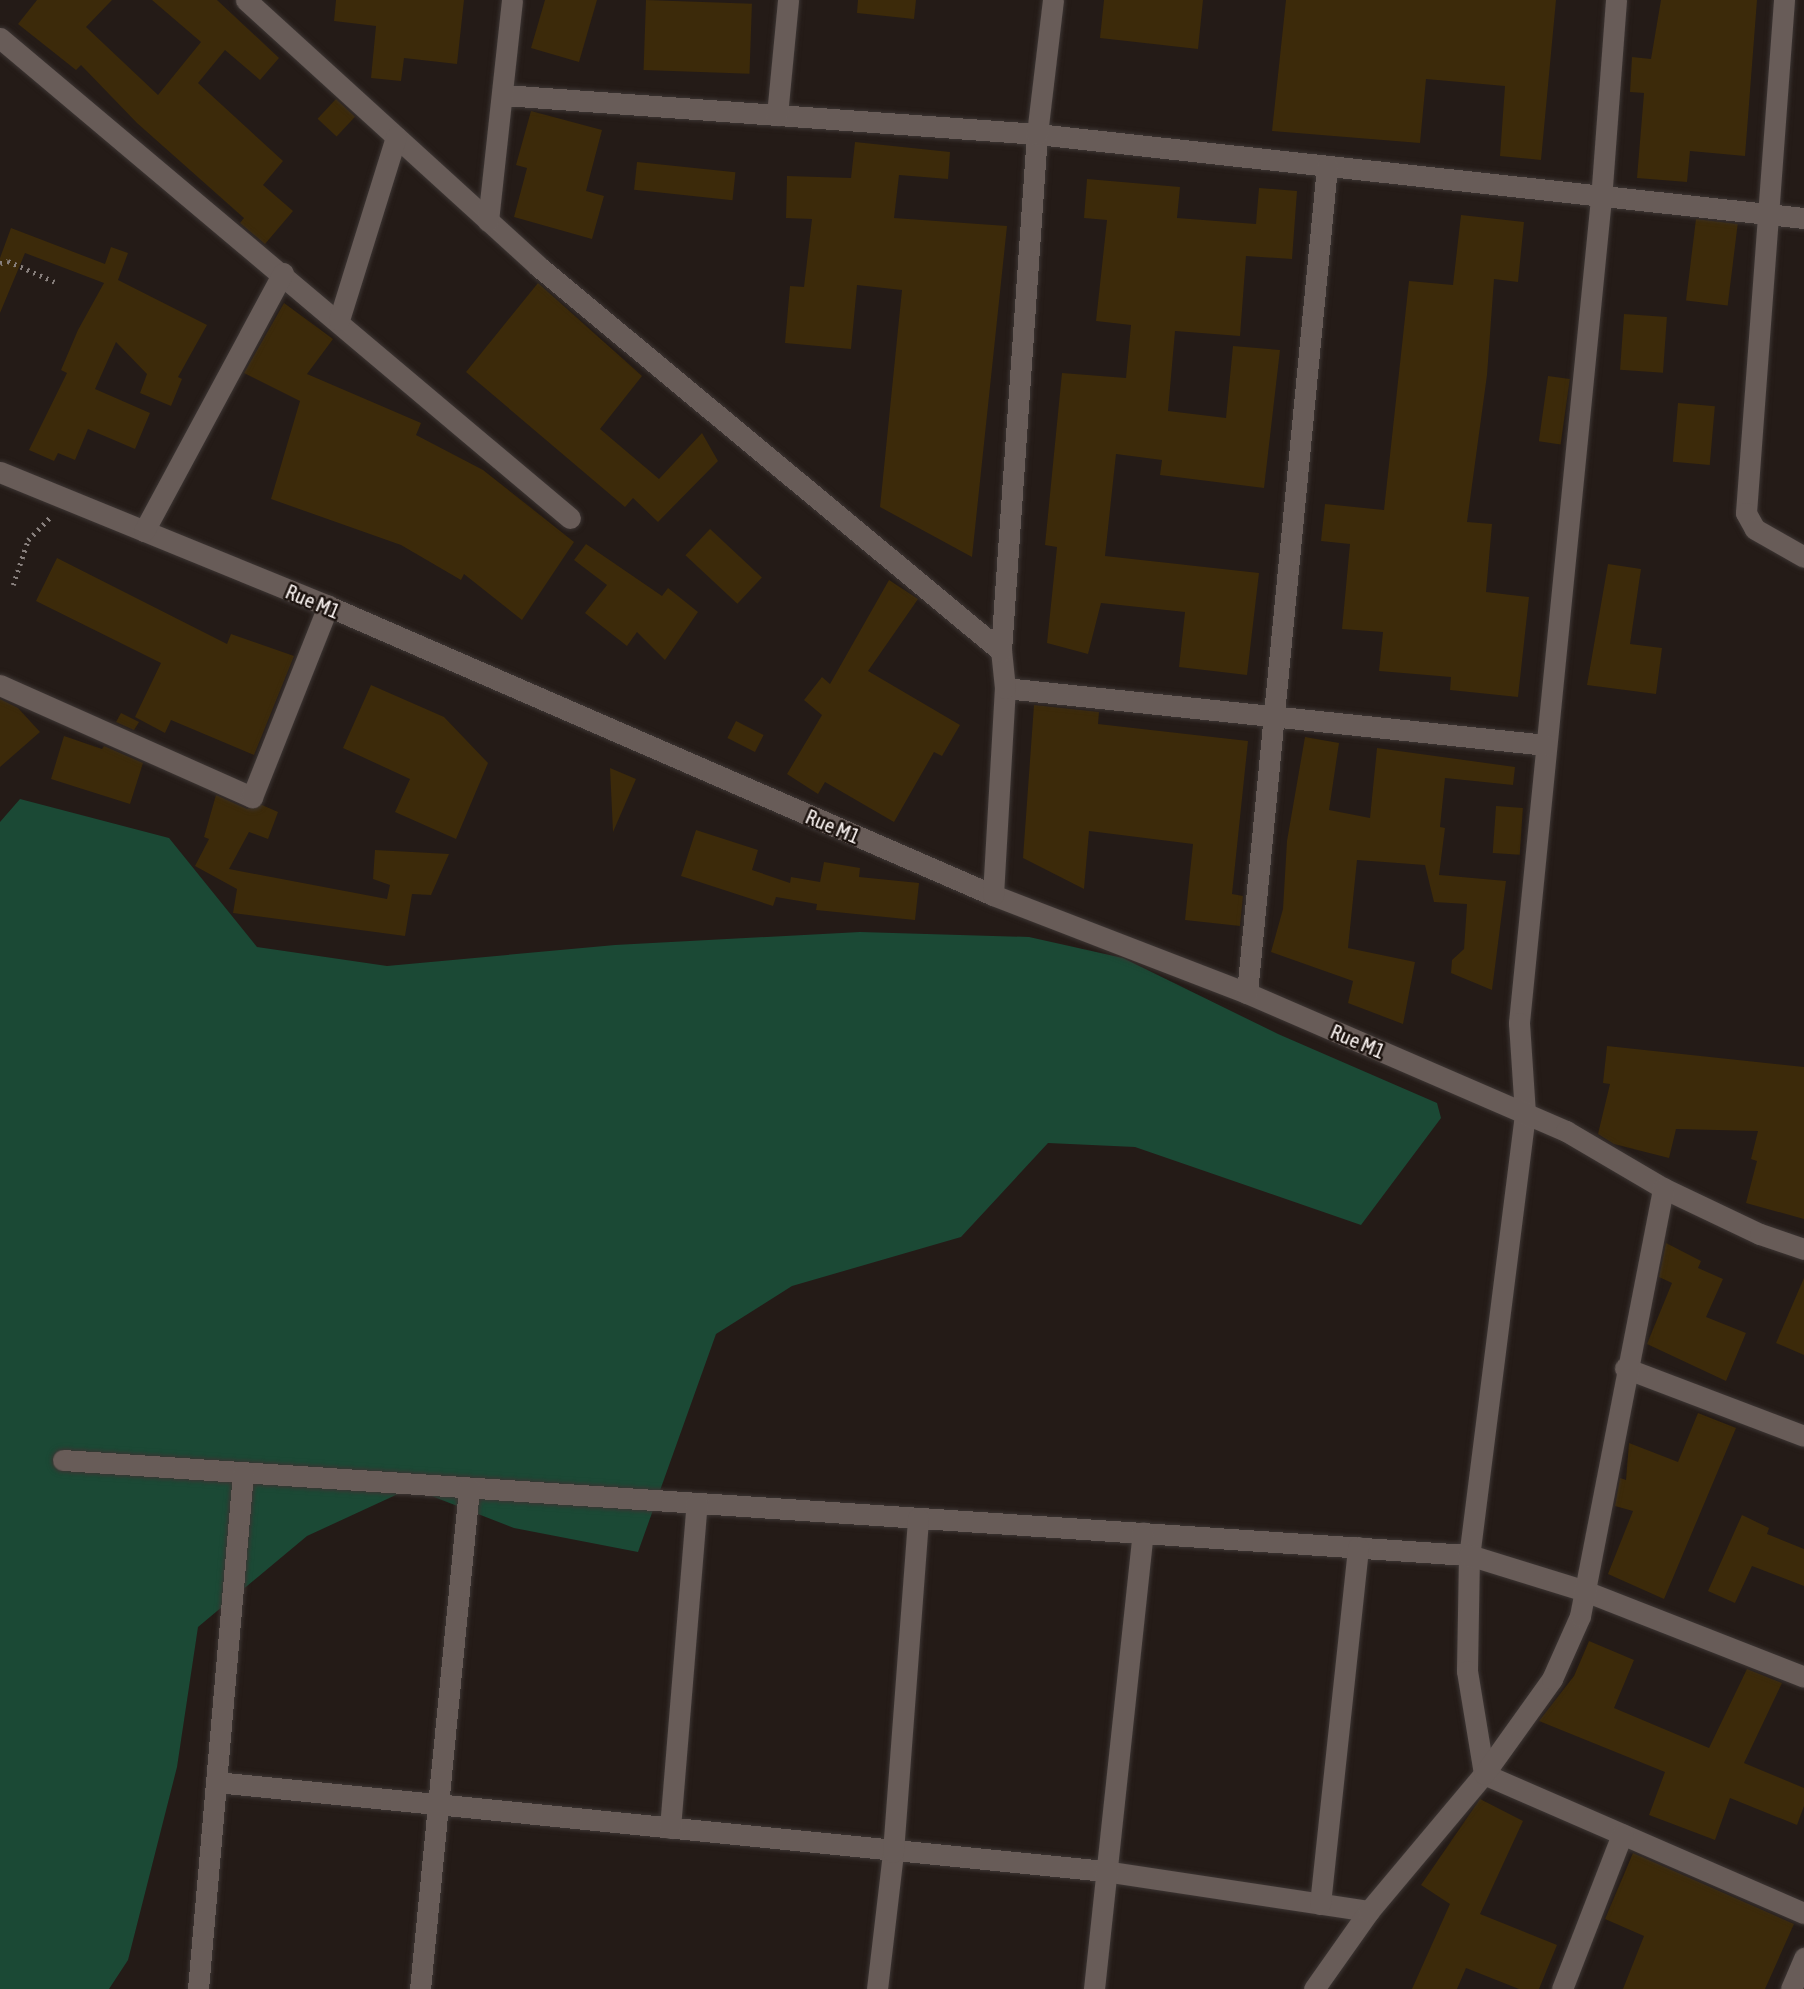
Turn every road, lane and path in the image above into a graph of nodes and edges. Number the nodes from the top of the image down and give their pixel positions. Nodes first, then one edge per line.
1 (246, 0) edge
2 (512, 0) edge
3 (788, 0) edge
4 (1053, 0) edge
5 (1616, 0) edge
6 (1784, 0) edge
7 (0, 37) edge
8 (504, 95) junction
9 (776, 115) junction
10 (1037, 134) junction
11 (396, 137) junction
12 (1327, 167) junction
13 (1601, 198) junction
14 (1770, 214) junction
15 (1804, 218) edge
16 (488, 221) junction
17 (0, 263) edge
18 (283, 273) junction
19 (55, 282) dead end
20 (339, 320) junction
21 (0, 471) edge
22 (60, 516) dead end
23 (570, 517) dead end
24 (144, 531) junction
25 (1804, 557) edge
26 (13, 585) dead end
27 (328, 606) junction
28 (1001, 651) junction
29 (0, 685) edge
30 (1005, 688) junction
31 (1274, 716) junction
32 (1546, 745) junction
33 (993, 895) junction
34 (1247, 993) junction
35 (1525, 1114) junction
36 (1662, 1188) junction
37 (1804, 1249) edge
38 (1625, 1368) junction
39 (1804, 1436) edge
40 (63, 1460) dead end
41 (243, 1473) junction
42 (469, 1488) junction
43 (696, 1503) junction
44 (918, 1518) junction
45 (1143, 1533) junction
46 (1358, 1547) junction
47 (1469, 1555) junction
48 (1585, 1591) junction
49 (1804, 1677) edge
50 (1484, 1774) junction
51 (216, 1782) junction
52 (438, 1804) junction
53 (670, 1828) junction
54 (1622, 1834) junction
55 (893, 1852) junction
56 (1104, 1871) junction
57 (1320, 1904) junction
58 (1369, 1911) junction
59 (1804, 1913) edge
60 (1804, 1958) edge
61 (198, 1989) edge
62 (420, 1989) edge
63 (877, 1989) edge
64 (1094, 1989) edge
65 (1314, 1989) edge
66 (1562, 1989) edge
67 (1791, 1989) edge

1 - 11 street
2 - 8 street
3 - 9 street
4 - 10 street
5 - 13 street
6 - 14 street
7 - 18 street
8 - 9 street
8 - 16 street
9 - 10 street
10 - 12 street
10 - 28 street
11 - 16 street
11 - 20 street
12 - 13 street
12 - 31 street
13 - 14 street
13 - 32 street
14 - 15 street
14 - 25 street
16 - 28 street
17 - 19 path
18 - 20 street
18 - 24 street
20 - 23 street
21 - 24 street, Rue M1
22 - 26 path
24 - 27 street, Rue M1
27 - 29 street
27 - 33 street, Rue M1
28 - 30 street
30 - 31 street
30 - 33 street
31 - 32 street
31 - 34 street
32 - 35 street
33 - 34 street, Rue M1
34 - 35 street, Rue M1
35 - 36 street, Rue M1
35 - 47 street
36 - 37 street, Rue M1
36 - 38 street
38 - 39 street
38 - 48 street
40 - 41 street
41 - 42 street
41 - 51 street
42 - 43 street
42 - 52 street
43 - 44 street
43 - 53 street
44 - 45 street
44 - 55 street
45 - 46 street
45 - 56 street
46 - 47 street
46 - 57 street
47 - 48 street
47 - 50 street
48 - 49 street
48 - 50 street
50 - 54 street
50 - 58 street
51 - 52 street
51 - 61 street
52 - 53 street
52 - 62 street
53 - 55 street
54 - 59 street
54 - 66 street
55 - 56 street
55 - 63 street
56 - 57 street
56 - 64 street
57 - 58 street
58 - 65 street
60 - 67 street

